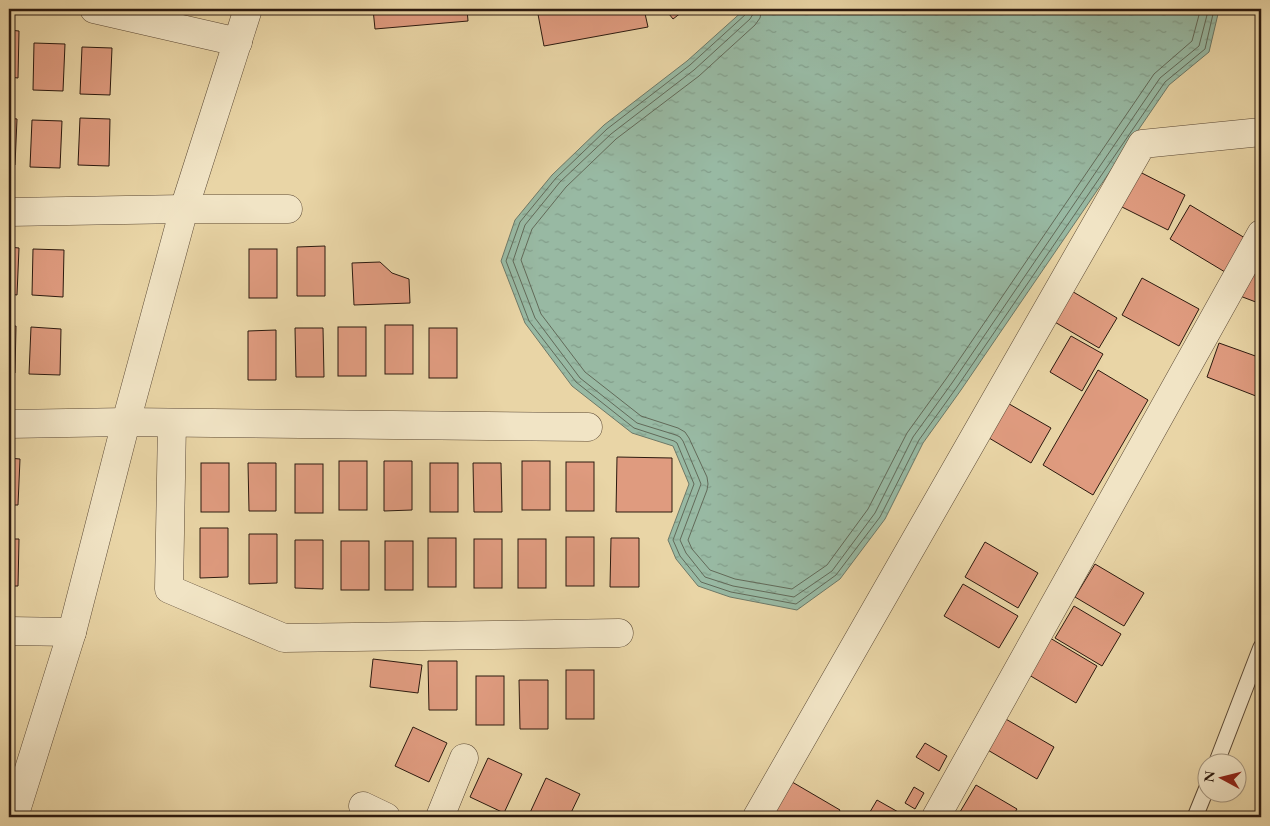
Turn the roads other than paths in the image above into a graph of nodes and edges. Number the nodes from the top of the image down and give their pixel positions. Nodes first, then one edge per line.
1 (94, 9) edge
2 (248, 9) edge
3 (238, 42) junction
4 (1261, 132) edge
5 (184, 209) junction
6 (288, 209) dead end
7 (9, 212) edge
8 (1261, 234) edge
9 (126, 422) junction
10 (172, 423) junction
11 (9, 424) edge
12 (588, 426) dead end
13 (9, 631) edge
14 (72, 632) junction
15 (619, 633) dead end
16 (1261, 647) edge
17 (1220, 754) edge
18 (464, 758) dead end
19 (1200, 804) edge
20 (14, 817) edge
21 (440, 817) edge
22 (758, 817) edge
23 (936, 817) edge
24 (1195, 817) edge

1 - 3 street
2 - 3 street
3 - 5 street
4 - 22 street
5 - 6 street
5 - 7 street
5 - 9 street
8 - 23 street
9 - 10 street
9 - 11 street
9 - 14 street
10 - 12 street
10 - 15 street
13 - 14 street
14 - 20 street
16 - 17 lane
18 - 21 street
19 - 24 lane

